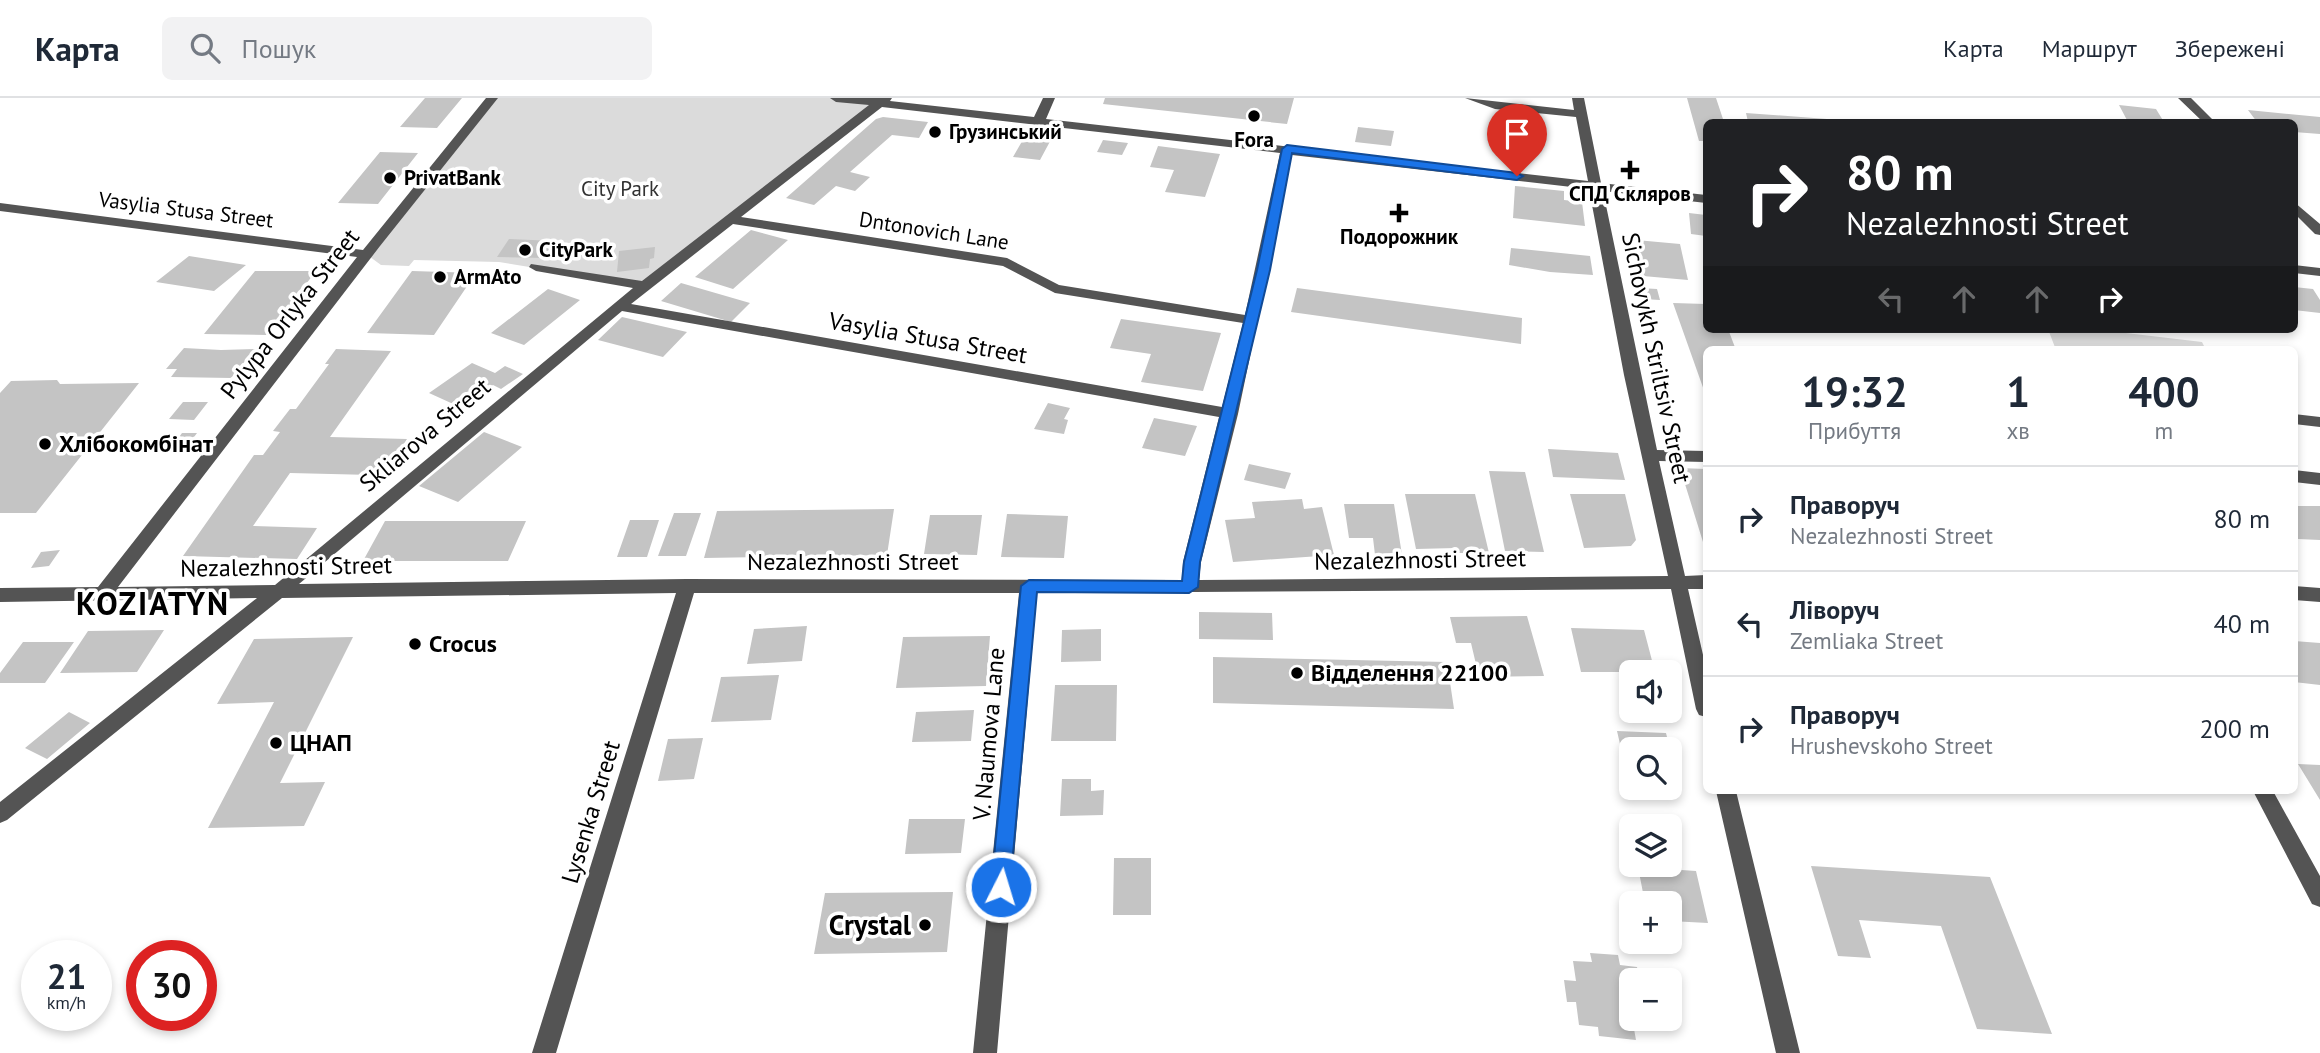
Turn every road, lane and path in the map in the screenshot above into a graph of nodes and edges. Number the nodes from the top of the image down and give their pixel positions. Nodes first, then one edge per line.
1 (492, 98) edge
2 (836, 98) edge
3 (1049, 98) edge
4 (1471, 98) edge
5 (1578, 98) edge
6 (2184, 98) edge
7 (883, 100) edge
8 (1580, 114) junction
9 (2206, 119) edge
10 (1039, 120) junction
11 (1343, 141) dead end
12 (1287, 149) junction
13 (1339, 155) junction
14 (1593, 185) junction
15 (1703, 199) edge
16 (0, 207) edge
17 (2298, 210) edge
18 (729, 219) junction
19 (2320, 231) edge
20 (366, 254) junction
21 (536, 267) dead end
22 (2298, 269) edge
23 (2320, 272) edge
24 (645, 286) junction
25 (619, 306) junction
26 (1251, 320) junction
27 (1230, 414) junction
28 (2298, 419) edge
29 (2320, 422) edge
30 (1649, 455) junction
31 (1703, 456) edge
32 (2298, 477) edge
33 (2320, 480) edge
34 (1676, 582) junction
35 (1703, 582) edge
36 (687, 586) junction
37 (1029, 586) junction
38 (1189, 587) junction
39 (279, 591) junction
40 (2298, 593) edge
41 (102, 594) junction
42 (2320, 595) edge
43 (0, 596) edge
44 (1703, 696) edge
45 (1727, 794) edge
46 (2265, 794) edge
47 (0, 814) edge
48 (2320, 897) edge
49 (544, 1053) edge
50 (985, 1053) edge
51 (1788, 1053) edge

1 - 20 street, Pylypa Orlyka Street
2 - 7 street
3 - 10 street
4 - 8 street
5 - 8 street, Sichovykh Striltsiv Street
6 - 9 street
7 - 10 street
7 - 18 street, Skliarova Street
8 - 14 street, Sichovykh Striltsiv Street
10 - 12 street
11 - 13 street
12 - 13 street
12 - 26 street
13 - 14 street
14 - 15 street
14 - 30 street, Sichovykh Striltsiv Street
16 - 20 street, Vasylia Stusa Street
17 - 19 street
18 - 24 street, Skliarova Street
18 - 26 street, Dntonovich Lane
20 - 41 street, Pylypa Orlyka Street
21 - 24 street
22 - 23 street
24 - 25 street, Skliarova Street
25 - 27 street, Vasylia Stusa Street
25 - 39 street, Skliarova Street
26 - 27 street
27 - 38 street
28 - 29 street
30 - 31 street
30 - 34 street, Sichovykh Striltsiv Street
32 - 33 street
34 - 35 street, Nezalezhnosti Street
34 - 38 street, Nezalezhnosti Street
34 - 44 street, Sichovykh Striltsiv Street
36 - 37 street, Nezalezhnosti Street
36 - 39 street, Nezalezhnosti Street
36 - 49 street, Lysenka Street
37 - 38 street, Nezalezhnosti Street
37 - 50 street, V. Naumova Lane
39 - 41 street, Nezalezhnosti Street
39 - 47 street, Skliarova Street
40 - 42 street
41 - 43 street, Nezalezhnosti Street
45 - 51 street
46 - 48 street

